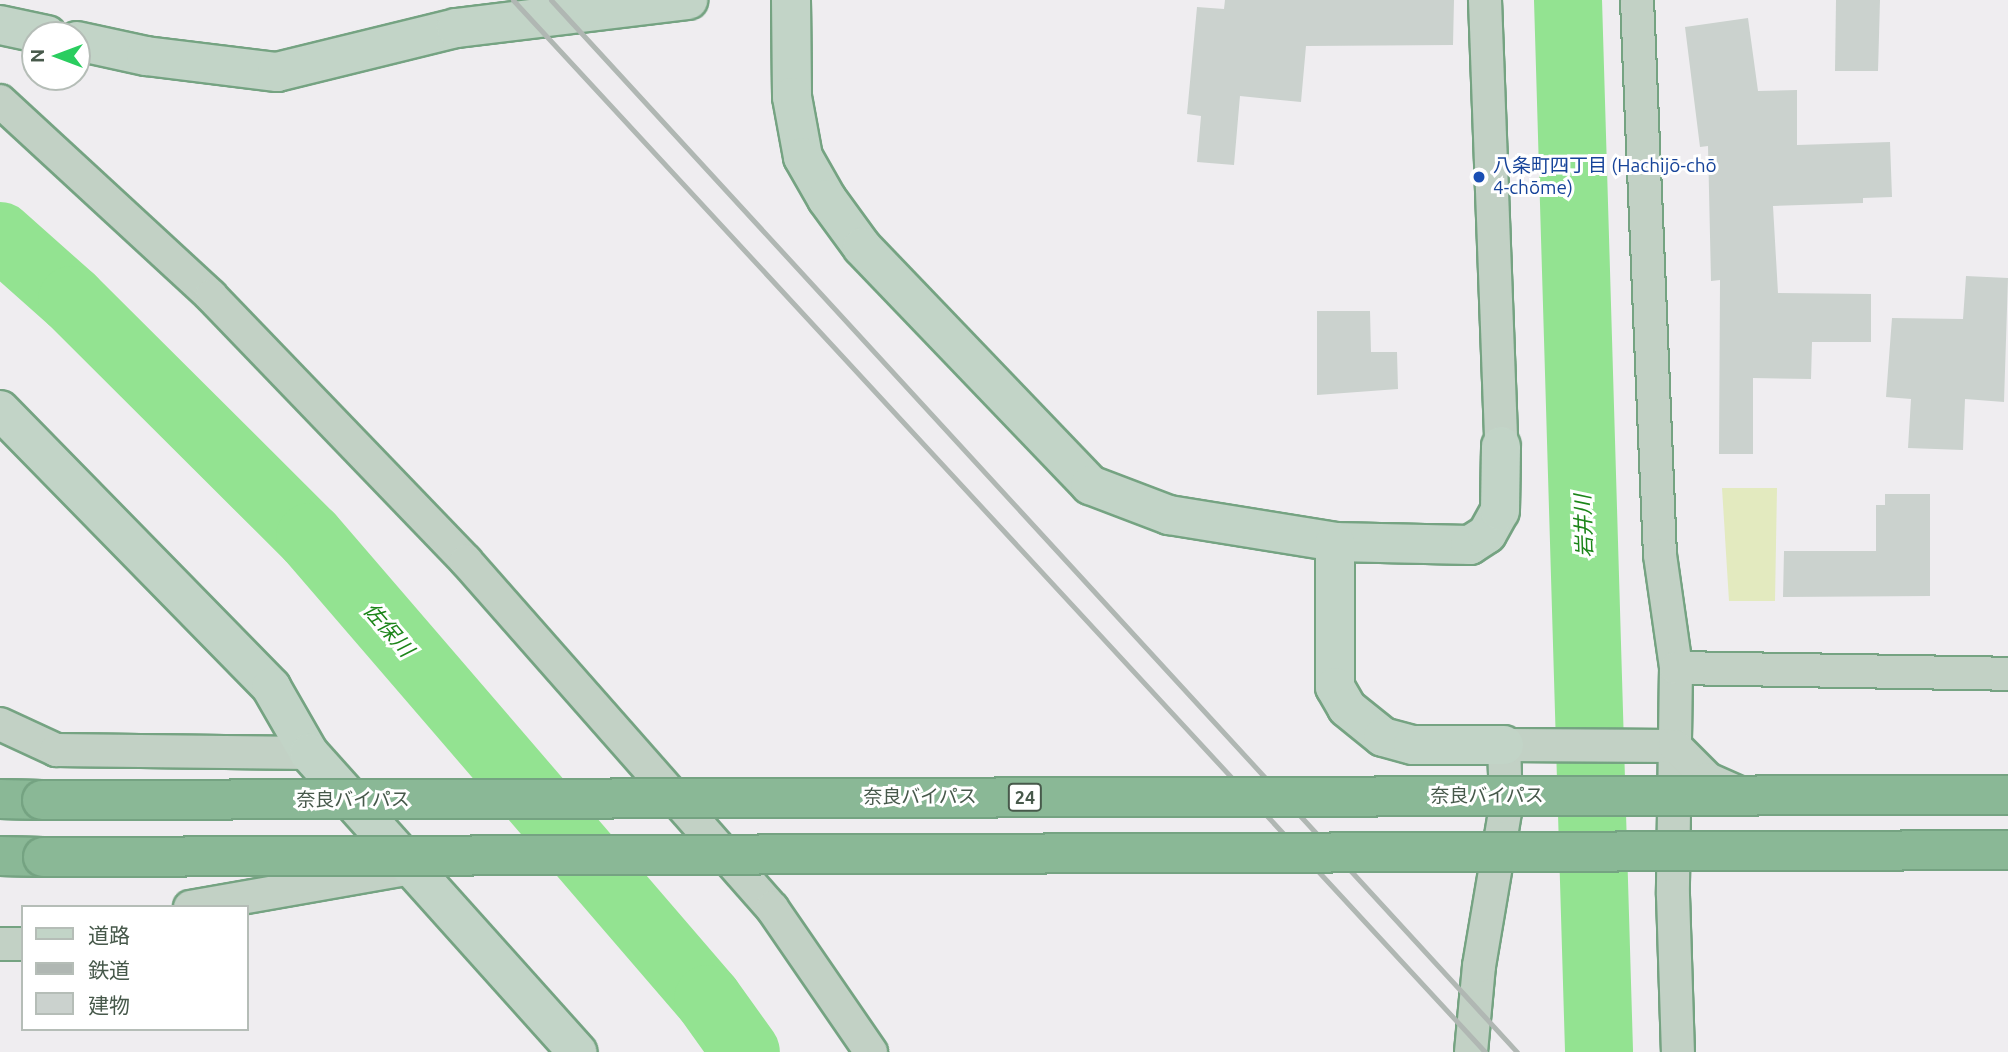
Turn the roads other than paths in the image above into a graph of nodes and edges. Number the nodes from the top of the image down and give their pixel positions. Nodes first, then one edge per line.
1 (688, 0) edge
2 (791, 0) edge
3 (1485, 0) edge
4 (1637, 0) edge
5 (0, 25) edge
6 (21, 29) edge
7 (91, 44) edge
8 (0, 101) edge
9 (0, 410) edge
10 (1501, 446) joint
11 (1335, 542) junction
12 (1676, 667) junction
13 (2008, 674) edge
14 (0, 724) edge
15 (1517, 746) junction
16 (1664, 746) junction
17 (309, 753) junction
18 (2008, 796) edge
19 (0, 799) edge
20 (2008, 850) edge
21 (0, 856) edge
22 (414, 867) junction
23 (201, 905) edge
24 (0, 944) edge
25 (21, 944) edge
26 (577, 1052) edge
27 (871, 1052) edge
28 (1471, 1052) edge
29 (1678, 1052) edge

1 - 7 street
2 - 11 street
3 - 10 street
4 - 12 street
5 - 6 street
8 - 27 street
9 - 17 street
10 - 11 street
11 - 15 street
12 - 13 street
12 - 16 street
14 - 17 street
15 - 16 street
15 - 28 street
16 - 18 street
16 - 29 street
17 - 22 street
18 - 19 highway, 奈良バイパス / 24, bridge
20 - 21 highway, bridge
22 - 23 street
22 - 26 street
24 - 25 street

